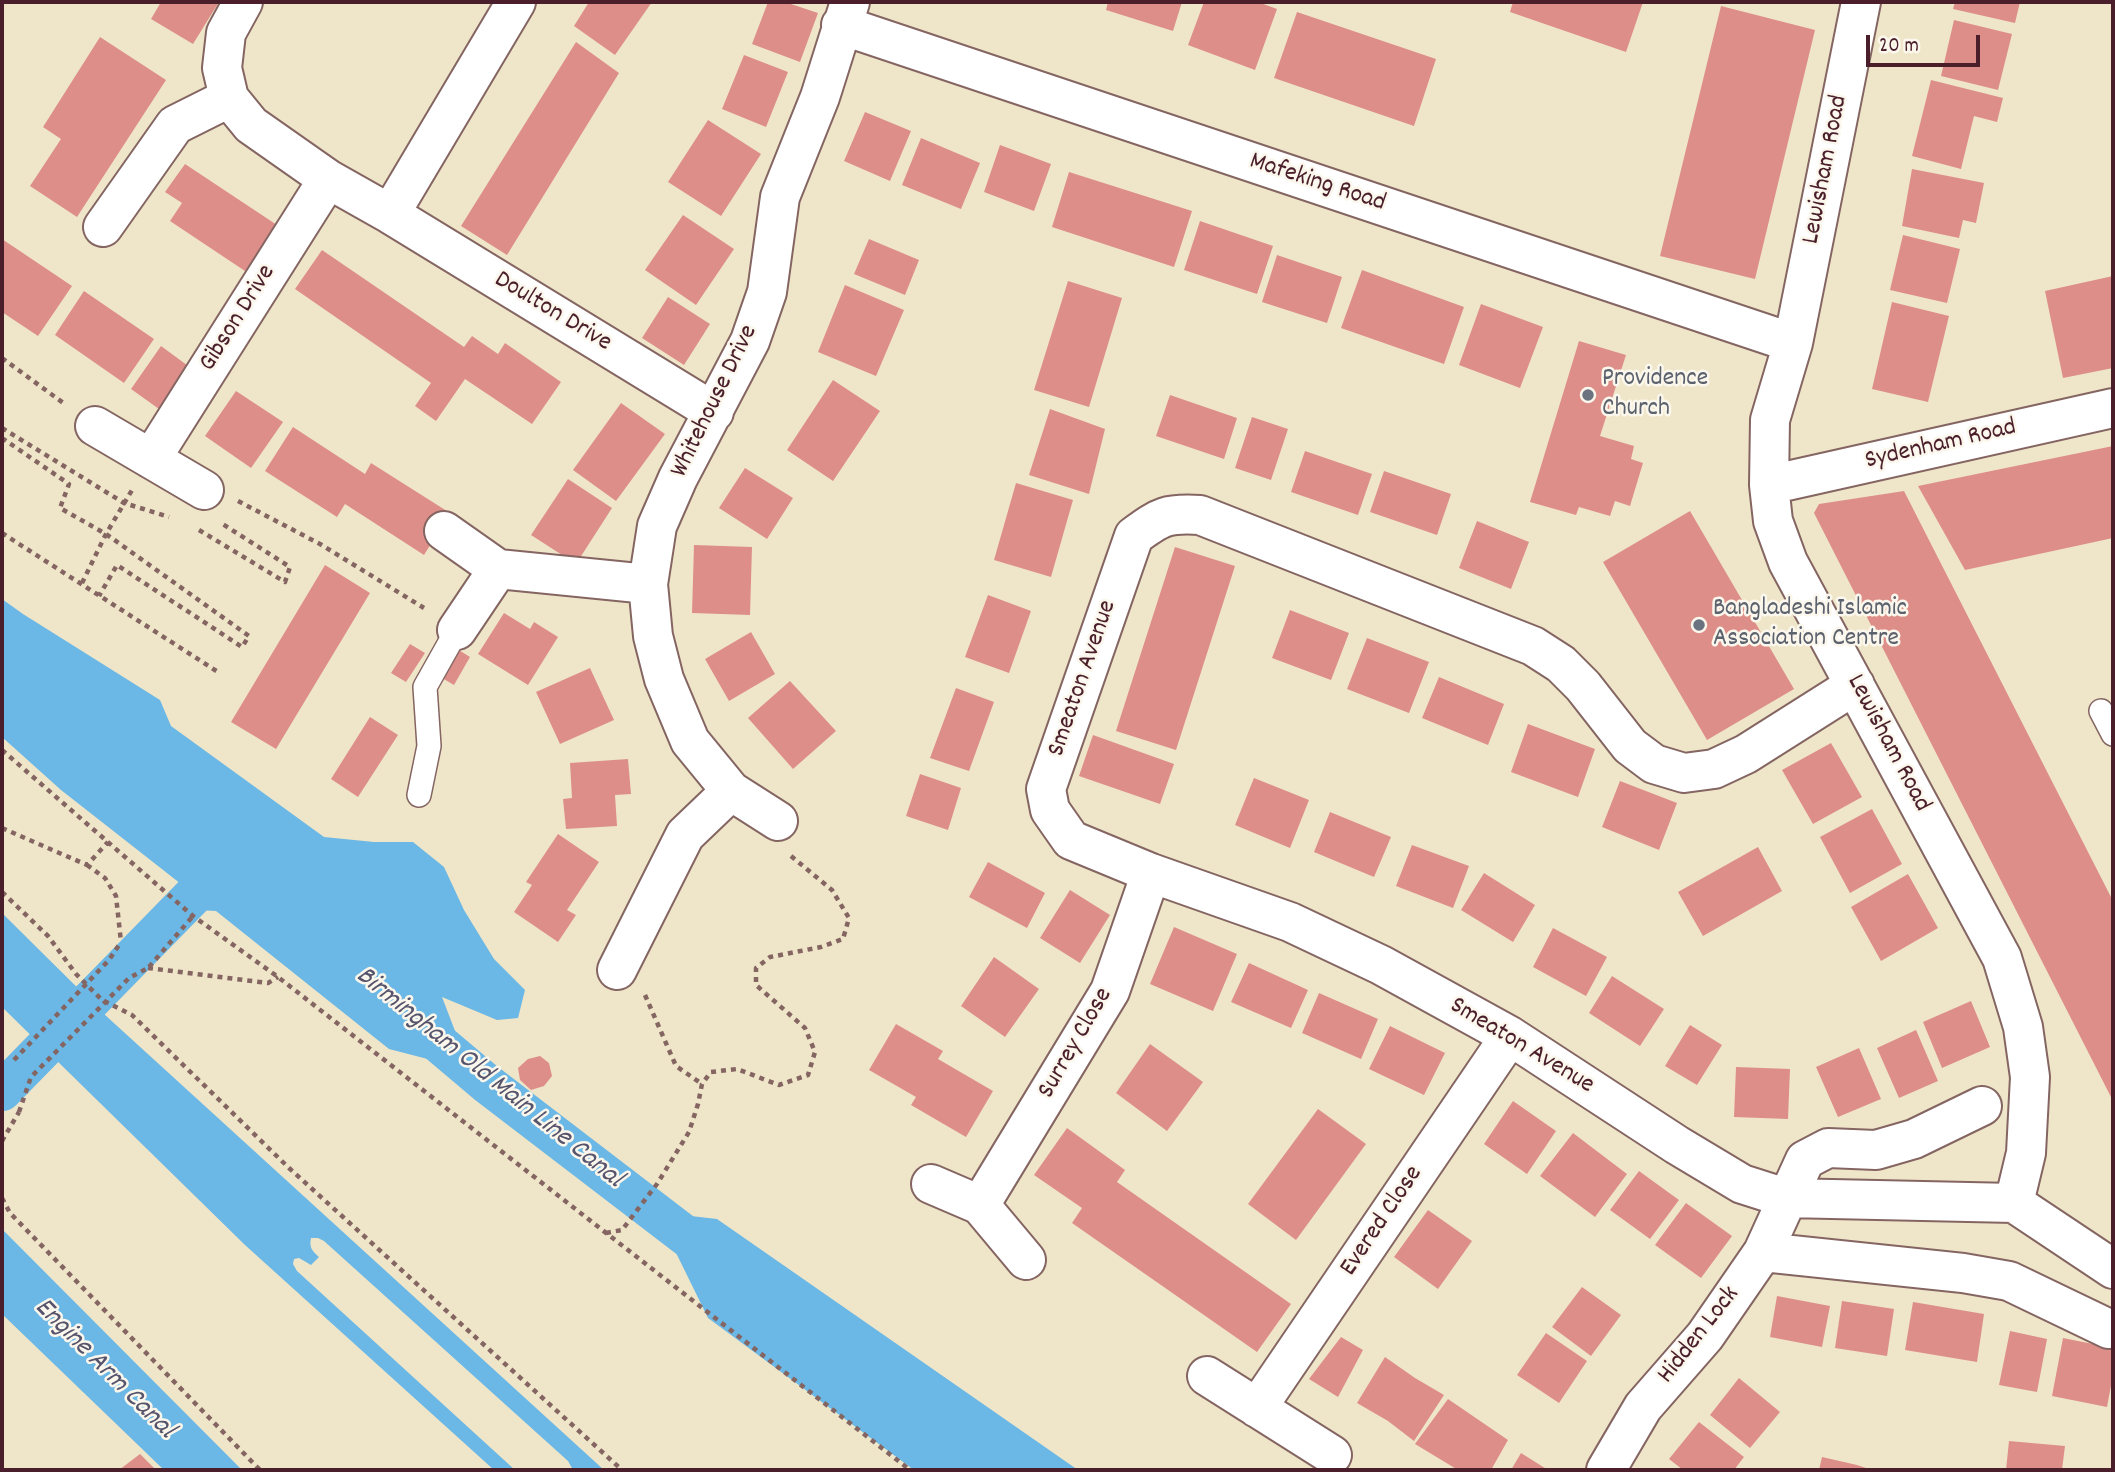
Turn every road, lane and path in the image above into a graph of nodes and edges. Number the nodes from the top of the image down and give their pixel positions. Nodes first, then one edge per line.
1 (243, 2) edge
2 (516, 2) edge
3 (1861, 2) edge
4 (846, 13) edge
5 (229, 98) junction
6 (328, 179) junction
7 (390, 214) junction
8 (103, 228) dead end
9 (1793, 344) junction
10 (2, 358) edge
11 (2113, 408) edge
12 (714, 412) junction
13 (95, 426) joint
14 (2, 438) edge
15 (150, 459) junction
16 (1769, 485) junction
17 (204, 490) joint
18 (444, 531) dead end
19 (2, 533) edge
20 (106, 534) junction
21 (498, 569) junction
22 (82, 583) junction
23 (649, 584) junction
24 (99, 596) junction
25 (457, 631) junction
26 (218, 672) dead end
27 (1855, 685) junction
28 (2101, 711) dead end
29 (2113, 734) edge
30 (2, 750) edge
31 (731, 791) junction
32 (419, 795) dead end
33 (778, 821) joint
34 (2, 828) edge
35 (108, 842) junction
36 (87, 866) junction
37 (1151, 873) junction
38 (2, 892) edge
39 (193, 916) junction
40 (148, 968) junction
41 (617, 970) joint
42 (278, 977) junction
43 (1510, 1036) junction
44 (14, 1060) dead end
45 (702, 1084) junction
46 (1982, 1106) dead end
47 (2, 1141) edge
48 (931, 1184) dead end
49 (2, 1198) edge
50 (1786, 1198) junction
51 (2014, 1203) junction
52 (980, 1205) junction
53 (605, 1234) junction
54 (1763, 1252) junction
55 (1026, 1260) dead end
56 (2113, 1269) edge
57 (2109, 1329) dead end
58 (1207, 1376) dead end
59 (1257, 1408) junction
60 (1332, 1455) dead end
61 (260, 1470) edge
62 (622, 1470) edge
63 (910, 1470) edge
64 (1606, 1470) edge

1 - 5 street, Doulton Drive
2 - 7 street
3 - 9 street, Lewisham Road
4 - 9 street, Mafeking Road
4 - 12 street, Whitehouse Drive
5 - 6 street, Doulton Drive
5 - 8 street
6 - 7 street, Doulton Drive
6 - 15 street, Gibson Drive
7 - 12 street, Doulton Drive
9 - 16 street, Lewisham Road
10 - 13 path
11 - 16 street, Sydenham Road
12 - 23 street, Whitehouse Drive
13 - 15 street
14 - 20 path
15 - 17 street
15 - 20 path
16 - 27 street, Lewisham Road
17 - 25 path
18 - 21 street
19 - 22 path
20 - 22 path
20 - 24 path
21 - 23 street
21 - 25 street
22 - 24 path
23 - 31 street, Whitehouse Drive
24 - 26 path
25 - 32 lane
27 - 37 street, Smeaton Avenue
27 - 51 street, Lewisham Road
28 - 29 lane
30 - 35 path
31 - 33 street, Whitehouse Drive
31 - 41 street
33 - 45 path
34 - 36 path
35 - 36 path
35 - 39 path
36 - 44 path, bridge
37 - 43 street, Smeaton Avenue
37 - 52 street, Surrey Close
38 - 62 path
39 - 40 path
39 - 42 path
40 - 42 path
40 - 47 path, bridge
41 - 45 path
42 - 53 path
43 - 50 street, Smeaton Avenue
43 - 59 street, Evered Close
45 - 53 path
46 - 50 street
48 - 52 street
49 - 61 path
50 - 51 street, Smeaton Avenue
50 - 54 street, Hidden Lock
51 - 56 street
52 - 55 street
53 - 63 path
54 - 57 street
54 - 64 street, Hidden Lock
58 - 59 street
59 - 60 street

